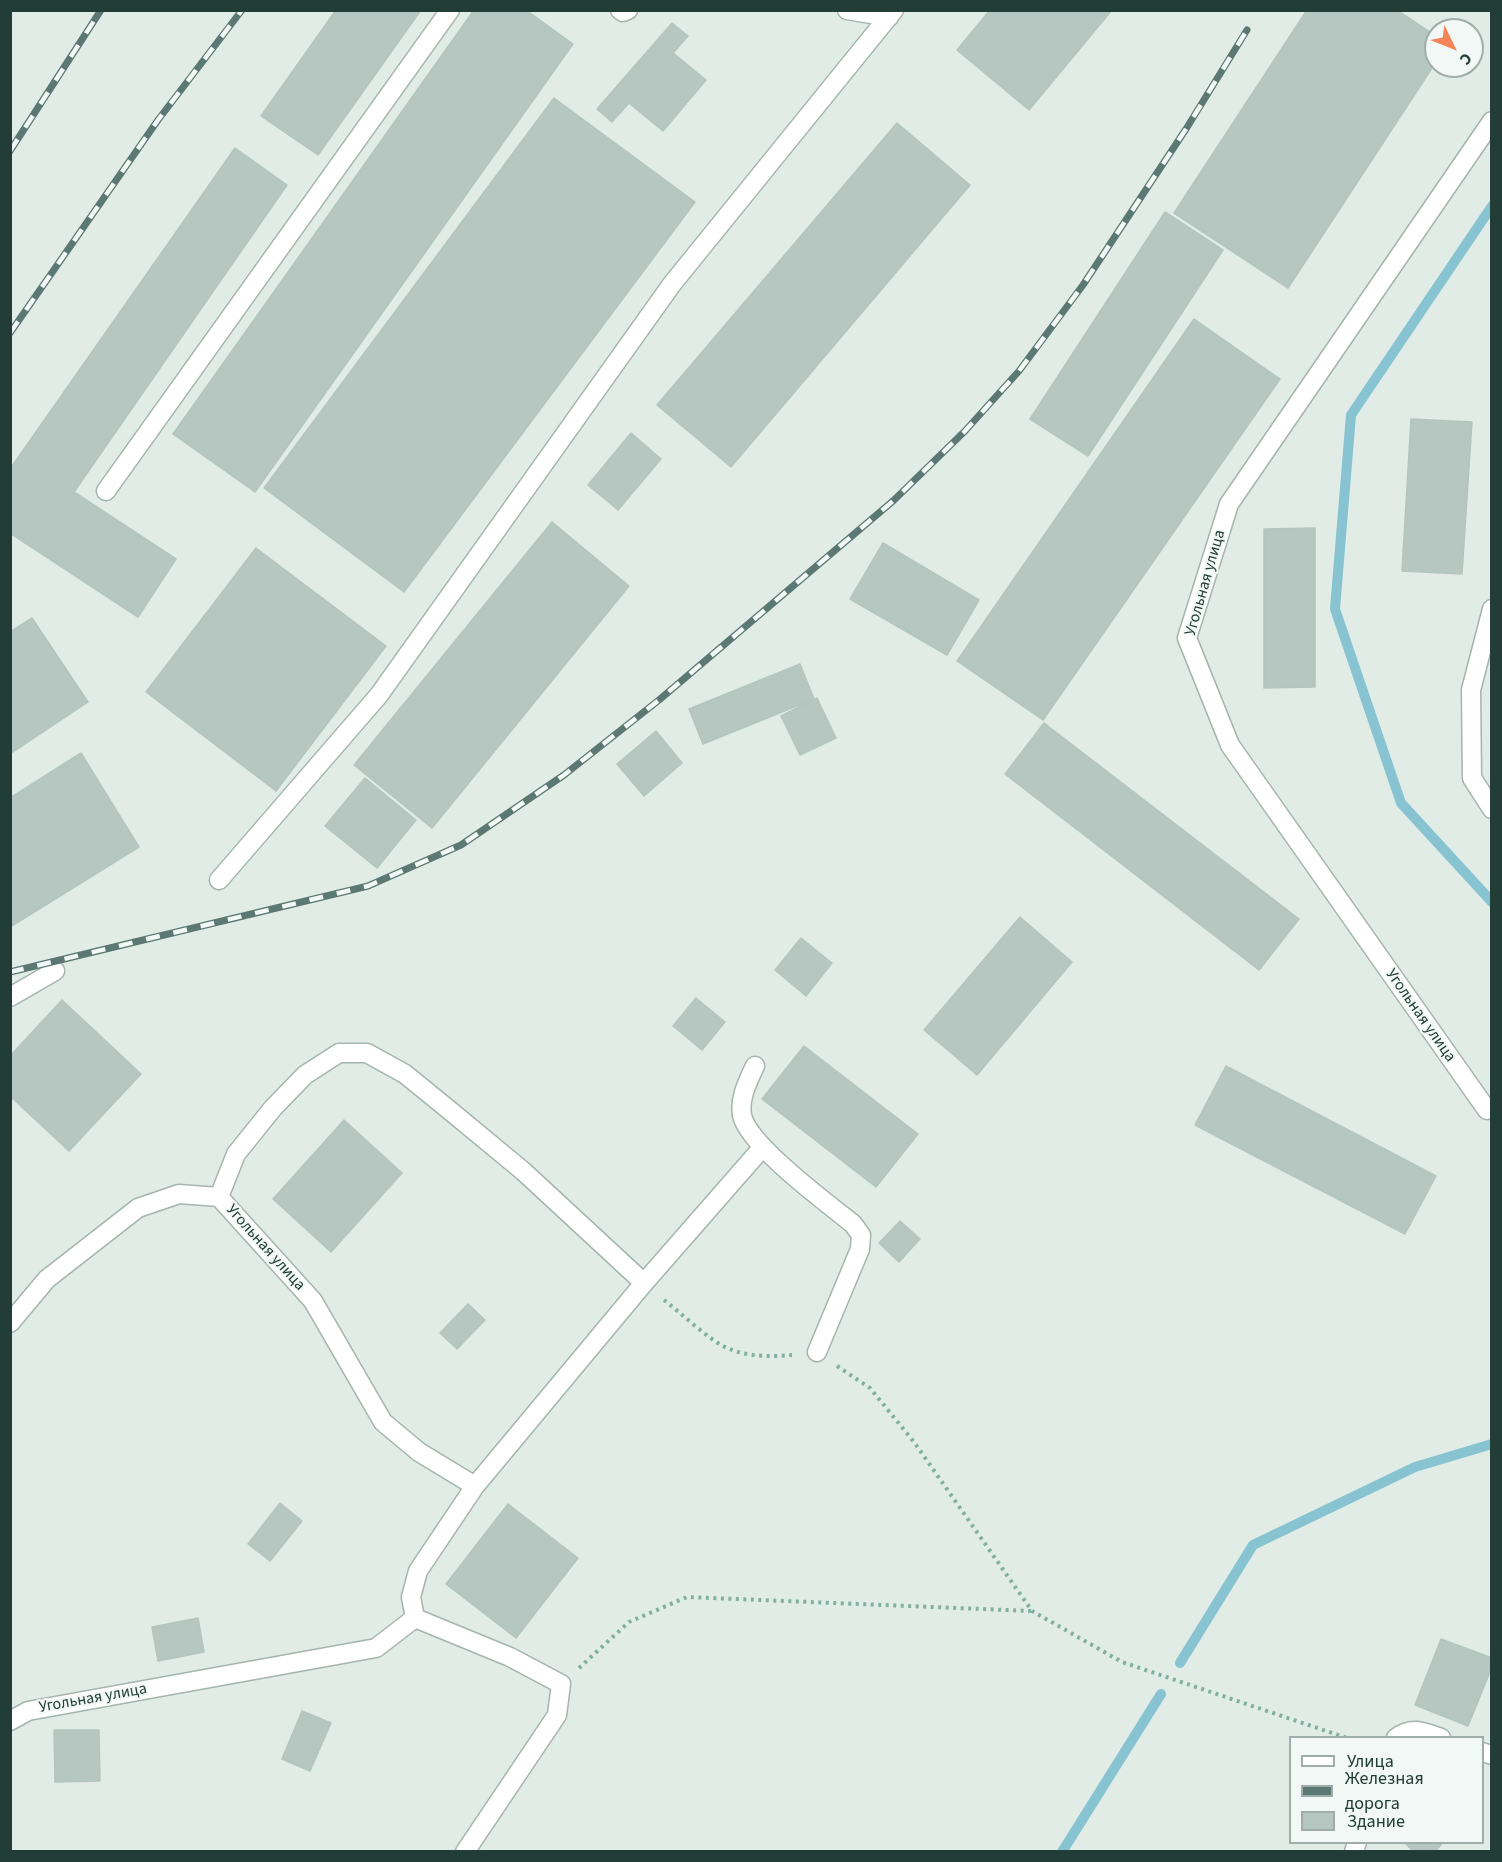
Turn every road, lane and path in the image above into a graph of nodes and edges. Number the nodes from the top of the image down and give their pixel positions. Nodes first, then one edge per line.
1 (450, 10) edge
2 (620, 10) edge
3 (628, 10) edge
4 (847, 10) edge
5 (892, 14) edge
6 (1491, 121) edge
7 (106, 491) dead end
8 (1491, 609) edge
9 (1491, 809) edge
10 (219, 880) dead end
11 (55, 971) dead end
12 (10, 997) edge
13 (754, 1066) dead end
14 (1487, 1110) dead end
15 (762, 1148) junction
16 (219, 1197) junction
17 (644, 1283) junction
18 (10, 1323) edge
19 (817, 1352) junction
20 (475, 1486) junction
21 (1032, 1611) junction
22 (415, 1618) junction
23 (561, 1684) junction
24 (10, 1721) edge
25 (1344, 1736) edge
26 (1398, 1736) edge
27 (1438, 1736) edge
28 (465, 1851) edge

1 - 7 street
2 - 3 street
4 - 5 street
5 - 10 street
6 - 14 street, Угольная улица
8 - 9 street
11 - 12 street
13 - 15 street
15 - 17 street
15 - 19 street
16 - 17 street
16 - 18 street, Угольная улица
16 - 20 street, Угольная улица
17 - 19 path
17 - 20 street
19 - 21 path
20 - 22 street
21 - 23 path
21 - 25 path
22 - 23 street
22 - 24 street, Угольная улица
23 - 28 street
26 - 27 street

